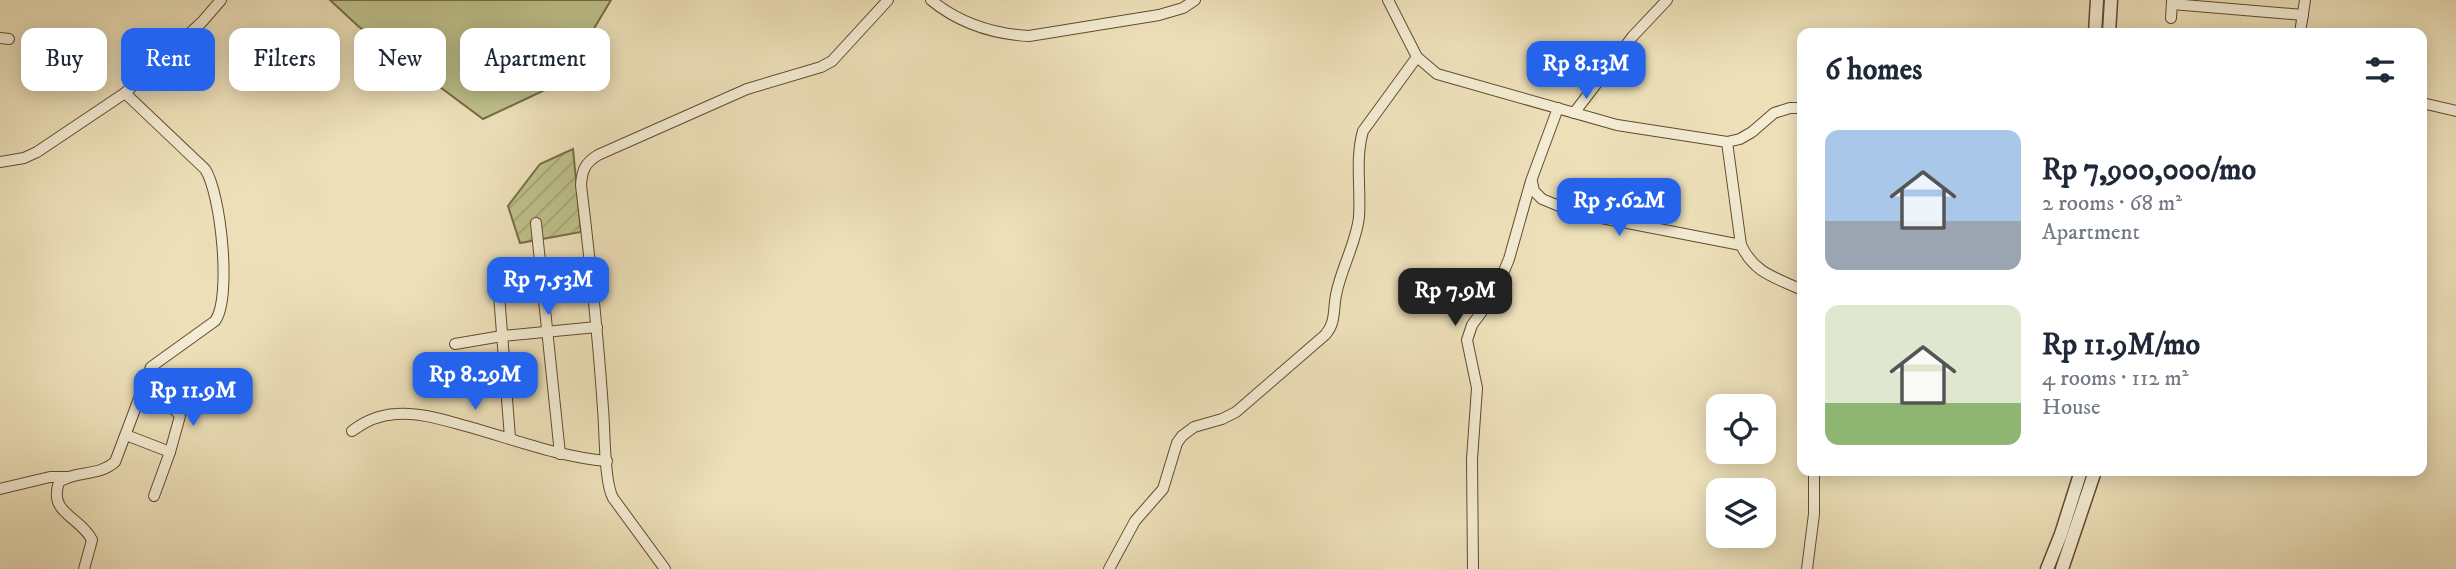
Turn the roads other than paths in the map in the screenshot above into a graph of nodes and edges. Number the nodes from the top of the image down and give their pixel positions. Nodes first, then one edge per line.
1 (221, 0) edge
2 (888, 0) edge
3 (931, 0) edge
4 (1195, 0) edge
5 (1388, 0) edge
6 (1667, 0) edge
7 (2097, 0) edge
8 (2111, 0) edge
9 (2305, 0) edge
10 (2172, 2) edge
11 (2303, 15) junction
12 (2171, 18) dead end
13 (2095, 28) edge
14 (2109, 28) edge
15 (2301, 28) edge
16 (1417, 57) junction
17 (125, 93) junction
18 (2427, 104) edge
19 (1558, 108) junction
20 (1797, 108) edge
21 (2456, 111) edge
22 (1574, 113) junction
23 (1727, 142) junction
24 (0, 162) edge
25 (1531, 181) junction
26 (536, 223) dead end
27 (1741, 245) junction
28 (542, 275) junction
29 (1797, 288) edge
30 (597, 327) junction
31 (549, 332) junction
32 (502, 336) junction
33 (455, 344) dead end
34 (506, 383) junction
35 (443, 391) dead end
36 (140, 394) junction
37 (352, 431) dead end
38 (127, 435) junction
39 (510, 438) junction
40 (170, 452) junction
41 (560, 454) junction
42 (607, 461) junction
43 (1814, 476) edge
44 (2079, 476) edge
45 (2093, 476) edge
46 (68, 477) junction
47 (0, 489) edge
48 (154, 496) dead end
49 (84, 569) edge
50 (665, 569) edge
51 (1109, 569) edge
52 (1473, 569) edge
53 (1807, 569) edge
54 (2047, 569) edge
55 (2062, 569) edge

1 - 17 street
2 - 30 street
3 - 4 street
5 - 16 street
6 - 22 street
7 - 13 street
8 - 14 street
9 - 11 street
10 - 11 street
10 - 12 street
11 - 15 street
16 - 19 street
16 - 51 street
17 - 24 street
17 - 36 street
18 - 21 street
19 - 22 street
19 - 25 street
20 - 23 street
22 - 23 street
23 - 27 street
25 - 27 street
25 - 52 street
26 - 28 street
27 - 29 street
28 - 31 street
28 - 32 street
30 - 31 street
30 - 42 street
31 - 32 street
31 - 41 street
32 - 33 street
32 - 34 street
34 - 35 street
34 - 39 street
36 - 38 street
36 - 40 street
37 - 39 street
38 - 40 street
38 - 46 street
39 - 41 street
40 - 48 street
41 - 42 street
42 - 50 street
43 - 53 street
44 - 54 street
45 - 55 street
46 - 47 street
46 - 49 street

